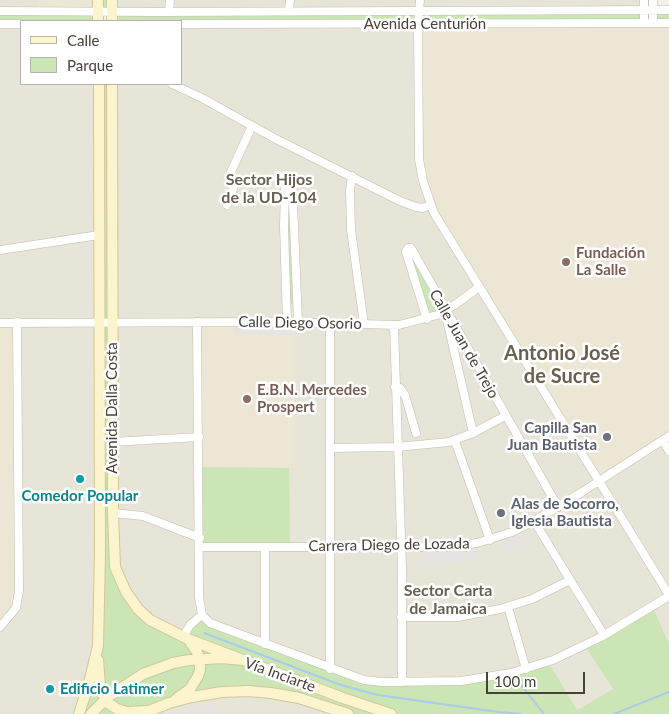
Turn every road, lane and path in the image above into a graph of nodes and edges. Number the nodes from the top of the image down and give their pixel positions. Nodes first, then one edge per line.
1 (98, 0) edge
2 (112, 0) edge
3 (170, 0) edge
4 (290, 0) edge
5 (420, 0) edge
6 (483, 0) edge
7 (644, 0) edge
8 (654, 0) edge
9 (420, 10) junction
10 (483, 10) junction
11 (629, 10) junction
12 (644, 10) junction
13 (653, 10) junction
14 (668, 10) edge
15 (0, 11) edge
16 (289, 11) junction
17 (169, 12) junction
18 (98, 16) edge
19 (112, 17) edge
20 (644, 23) junction
21 (653, 23) junction
22 (669, 23) edge
23 (0, 24) edge
24 (20, 24) edge
25 (182, 24) edge
26 (418, 24) junction
27 (98, 85) edge
28 (112, 85) edge
29 (174, 85) edge
30 (252, 126) junction
31 (352, 176) junction
32 (227, 205) dead end
33 (431, 205) junction
34 (99, 235) junction
35 (0, 250) edge
36 (479, 287) junction
37 (445, 310) junction
38 (427, 319) junction
39 (17, 322) junction
40 (197, 322) junction
41 (287, 322) junction
42 (298, 322) junction
43 (0, 323) edge
44 (99, 323) junction
45 (112, 323) junction
46 (330, 323) junction
47 (364, 324) junction
48 (394, 325) junction
49 (395, 387) junction
50 (505, 416) junction
51 (416, 433) dead end
52 (473, 433) junction
53 (199, 437) junction
54 (666, 438) edge
55 (454, 441) junction
56 (112, 442) junction
57 (397, 446) junction
58 (330, 448) junction
59 (669, 450) edge
60 (598, 482) junction
61 (558, 507) junction
62 (113, 513) junction
63 (534, 521) junction
64 (200, 538) junction
65 (490, 540) junction
66 (200, 547) junction
67 (331, 547) junction
68 (265, 548) junction
69 (401, 548) junction
70 (570, 580) junction
71 (669, 595) edge
72 (508, 607) junction
73 (202, 615) junction
74 (401, 617) junction
75 (0, 627) edge
76 (604, 635) junction
77 (185, 638) junction
78 (265, 644) junction
79 (98, 646) junction
80 (200, 659) junction
81 (243, 660) junction
82 (330, 669) junction
83 (526, 669) junction
84 (402, 682) junction
85 (106, 699) junction
86 (169, 703) junction
87 (146, 712) edge
88 (79, 714) edge
89 (91, 714) edge
90 (348, 714) edge
91 (391, 714) edge

1 - 18 street
2 - 19 street
3 - 17 street
4 - 16 street
5 - 9 street
6 - 10 street
7 - 11 street
7 - 12 street
8 - 13 street
8 - 14 street, Avenida Centurión
9 - 10 street, Avenida Centurión
9 - 16 street, Avenida Centurión
9 - 26 street
10 - 11 street, Avenida Centurión
11 - 12 street, Avenida Centurión
12 - 13 street, Avenida Centurión
12 - 20 street
13 - 14 street, Avenida Centurión
13 - 21 street
15 - 18 street, Avenida Centurión
16 - 17 street, Avenida Centurión
17 - 19 street, Avenida Centurión
18 - 19 street, Avenida Centurión
20 - 21 street, Avenida Centurión
20 - 26 street, Avenida Centurión
21 - 22 street, Avenida Centurión
23 - 24 street
25 - 26 street, Avenida Centurión
26 - 33 street
27 - 34 street, Avenida Dalla Costa
28 - 45 street, Avenida Dalla Costa
29 - 30 street
30 - 31 street
30 - 32 street
31 - 33 street
31 - 47 street
33 - 36 street
34 - 35 street
34 - 44 street, Avenida Dalla Costa
36 - 37 street, Calle Diego Osorio
36 - 60 street
37 - 38 street, Calle Diego Osorio
37 - 38 street, Calle Juan de Trejo
37 - 50 street, Calle Juan de Trejo
37 - 52 street
38 - 48 street, Calle Diego Osorio
39 - 43 street, Calle Diego Osorio
39 - 44 street, Calle Diego Osorio
39 - 75 street
40 - 41 street, Calle Diego Osorio
40 - 45 street, Calle Diego Osorio
40 - 53 street
41 - 42 street, Calle Diego Osorio
41 - 42 street
42 - 46 street, Calle Diego Osorio
44 - 45 street, Calle Diego Osorio
44 - 79 street, Avenida Dalla Costa
45 - 56 street, Avenida Dalla Costa
46 - 47 street, Calle Diego Osorio
46 - 58 street
47 - 48 street, Calle Diego Osorio
48 - 49 street
49 - 51 street
49 - 57 street
50 - 52 street
50 - 61 street, Calle Juan de Trejo
52 - 55 street
53 - 56 street
53 - 64 street
54 - 59 street
54 - 60 street, Carrera Diego de Lozada
55 - 57 street
55 - 65 street
56 - 62 street, Avenida Dalla Costa
57 - 58 street
57 - 69 street
58 - 67 street
60 - 61 street, Carrera Diego de Lozada
60 - 71 street
61 - 63 street, Carrera Diego de Lozada
62 - 64 street
62 - 77 street, Avenida Dalla Costa
63 - 65 street, Carrera Diego de Lozada
63 - 70 street
64 - 66 street
65 - 69 street, Carrera Diego de Lozada
66 - 68 street, Carrera Diego de Lozada
66 - 73 street
67 - 68 street, Carrera Diego de Lozada
67 - 69 street, Carrera Diego de Lozada
67 - 82 street
68 - 78 street
69 - 74 street
70 - 72 street
70 - 76 street
71 - 76 street
72 - 74 street
72 - 83 street
73 - 77 street
73 - 78 street
74 - 84 street
76 - 83 street
77 - 80 street
77 - 81 street, Avenida Dalla Costa
78 - 82 street
79 - 85 street
79 - 88 street, Avenida Dalla Costa
80 - 81 street, Vía Inciarte
80 - 85 street, Vía Inciarte
80 - 86 street
81 - 91 street, Vía Inciarte
82 - 84 street
83 - 84 street
85 - 87 street
85 - 89 street, Vía Inciarte
86 - 87 street
86 - 90 street, Vía Inciarte

